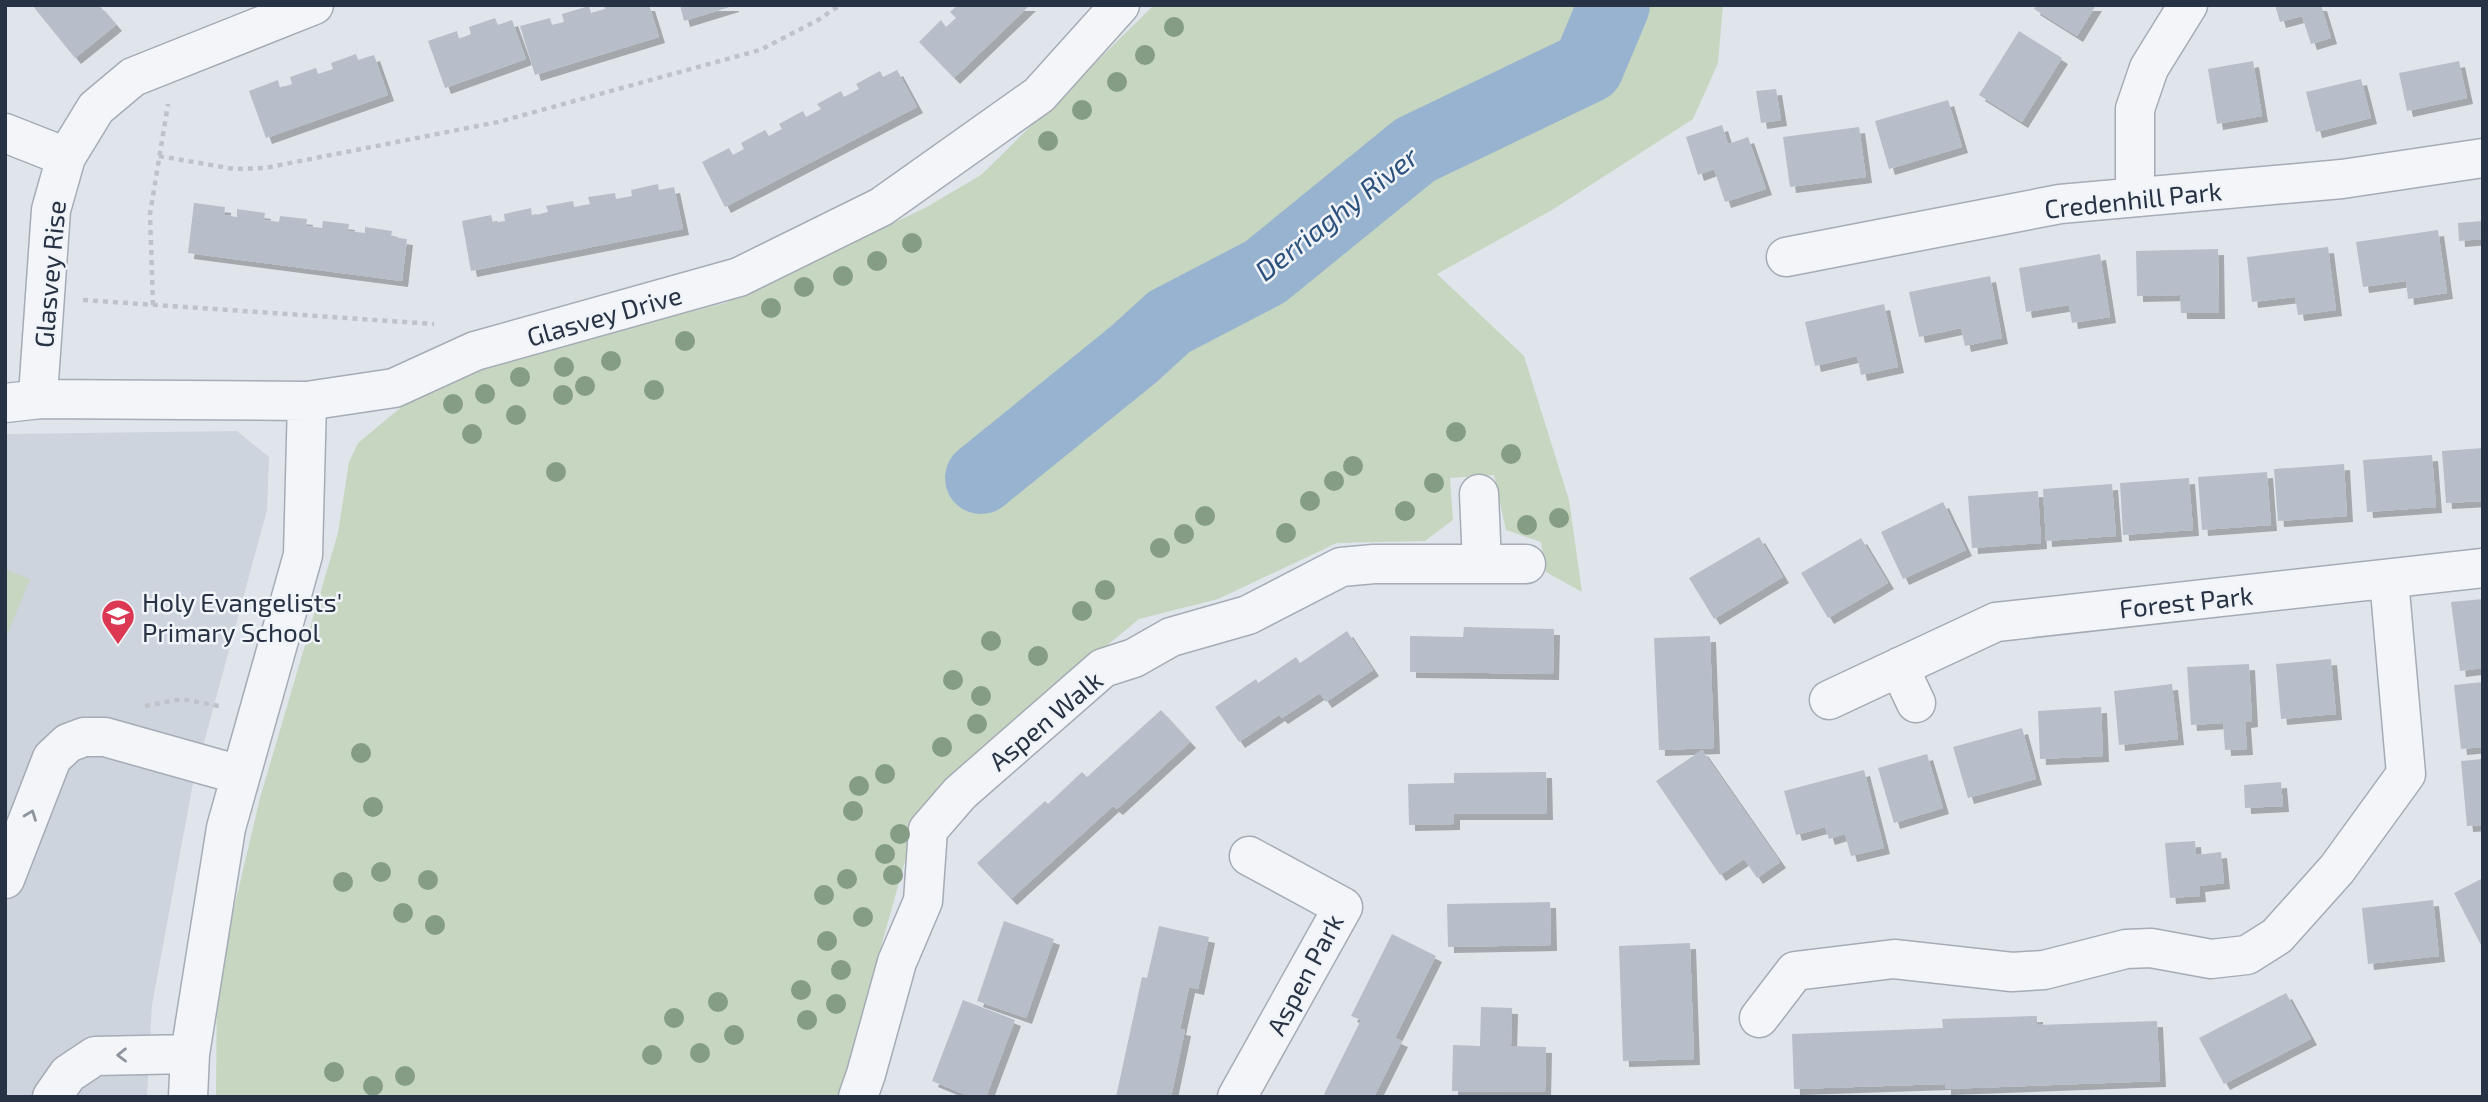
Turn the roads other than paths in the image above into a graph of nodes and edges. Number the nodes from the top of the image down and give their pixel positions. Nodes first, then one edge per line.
1 (314, 5) edge
2 (1120, 5) edge
3 (2188, 5) edge
4 (5, 133) edge
5 (66, 157) junction
6 (2483, 158) edge
7 (2135, 196) junction
8 (1786, 257) dead end
9 (23, 401) edge
10 (307, 401) junction
11 (1479, 494) dead end
12 (1482, 564) junction
13 (1526, 564) dead end
14 (2483, 568) edge
15 (2389, 579) junction
16 (1899, 667) junction
17 (1829, 700) dead end
18 (1916, 703) dead end
19 (240, 775) junction
20 (1249, 856) dead end
21 (5, 879) edge
22 (1759, 1018) dead end
23 (190, 1054) junction
24 (52, 1097) edge
25 (188, 1097) edge
26 (858, 1097) edge
27 (1237, 1097) edge

1 - 5 street, Glasvey Rise
2 - 10 street, Glasvey Drive
3 - 7 street
4 - 5 street
5 - 9 street, Glasvey Rise
6 - 7 street, Credenhill Park
7 - 8 street, Credenhill Park
9 - 10 street, Glasvey Drive
10 - 19 street
11 - 12 street
12 - 13 street, Aspen Walk
12 - 26 street, Aspen Walk
14 - 15 street, Forest Park
15 - 16 street, Forest Park
15 - 22 street
16 - 17 street, Forest Park
16 - 18 street
21 -> 19 street
19 - 23 street
20 - 27 street, Aspen Park
23 -> 24 street
23 - 25 street

